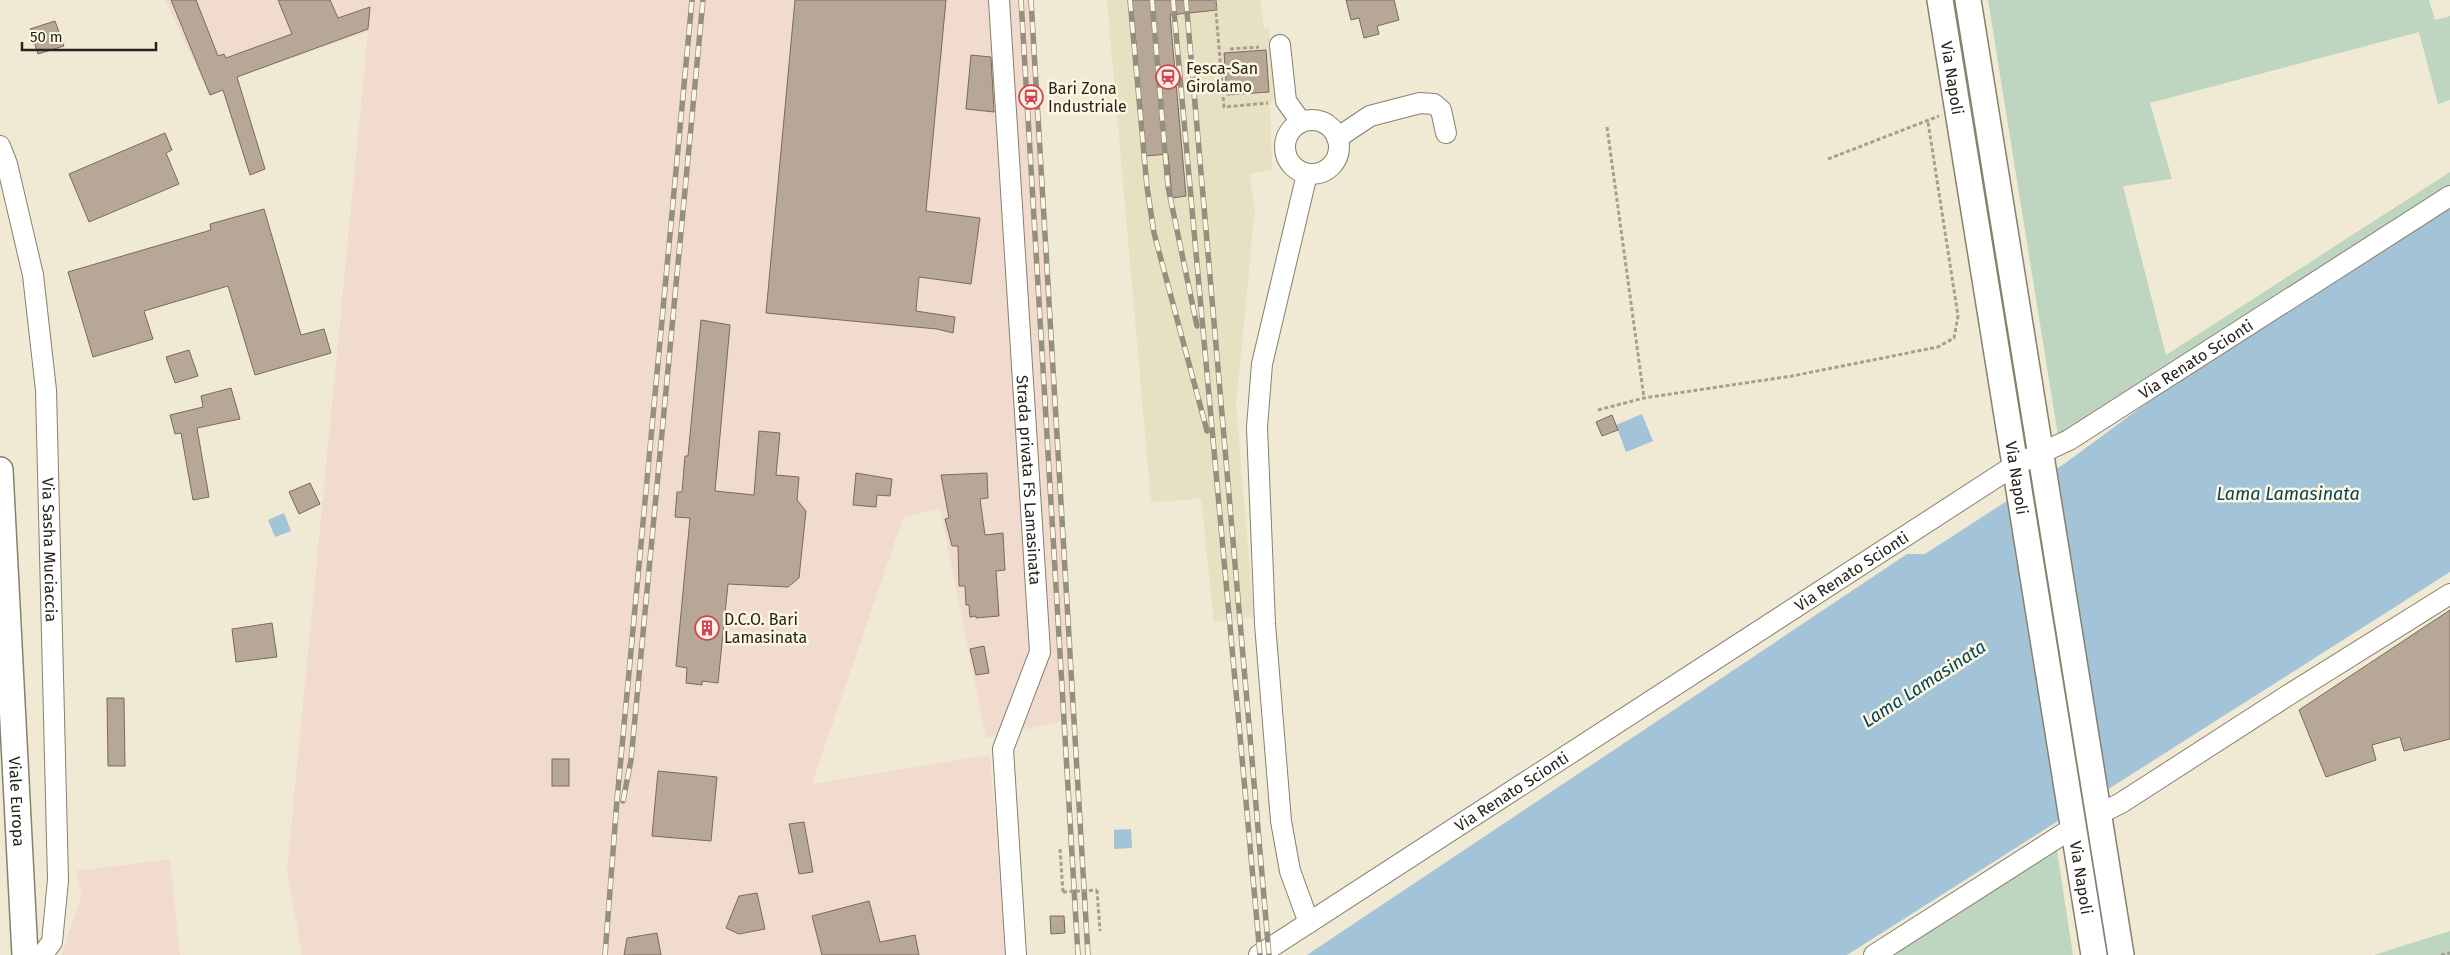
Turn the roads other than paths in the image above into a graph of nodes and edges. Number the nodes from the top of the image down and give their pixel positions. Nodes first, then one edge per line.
1 (999, 0) edge
2 (1940, 0) edge
3 (1968, 0) edge
4 (1280, 45) dead end
5 (1301, 122) junction
6 (1446, 133) dead end
7 (1337, 138) junction
8 (0, 146) edge
9 (1307, 174) junction
10 (2450, 196) edge
11 (2041, 459) junction
12 (0, 470) edge
13 (2016, 473) junction
14 (2450, 594) edge
15 (2099, 814) junction
16 (2074, 827) junction
17 (1309, 923) junction
18 (25, 955) edge
19 (42, 955) edge
20 (1016, 955) edge
21 (1259, 955) edge
22 (1874, 955) edge
23 (2094, 955) edge
24 (2121, 955) edge

1 - 20 street, Strada privata FS Lamasinata
2 - 13 main road, Via Napoli
3 - 11 main road, Via Napoli
4 - 5 street
5 - 7 street
5 - 9 street
6 - 7 street
7 - 9 street
8 - 19 street, Via Sasha Muciaccia
9 - 17 street
10 - 11 street, Via Renato Scionti
11 - 13 street, Via Renato Scionti
11 - 15 main road, Via Napoli
12 - 18 main road, Viale Europa
13 - 16 main road, Via Napoli
13 - 17 street, Via Renato Scionti
14 - 15 street
15 - 24 main road, Via Napoli
16 - 22 street
16 - 23 main road, Via Napoli
17 - 21 street, Via Renato Scionti

